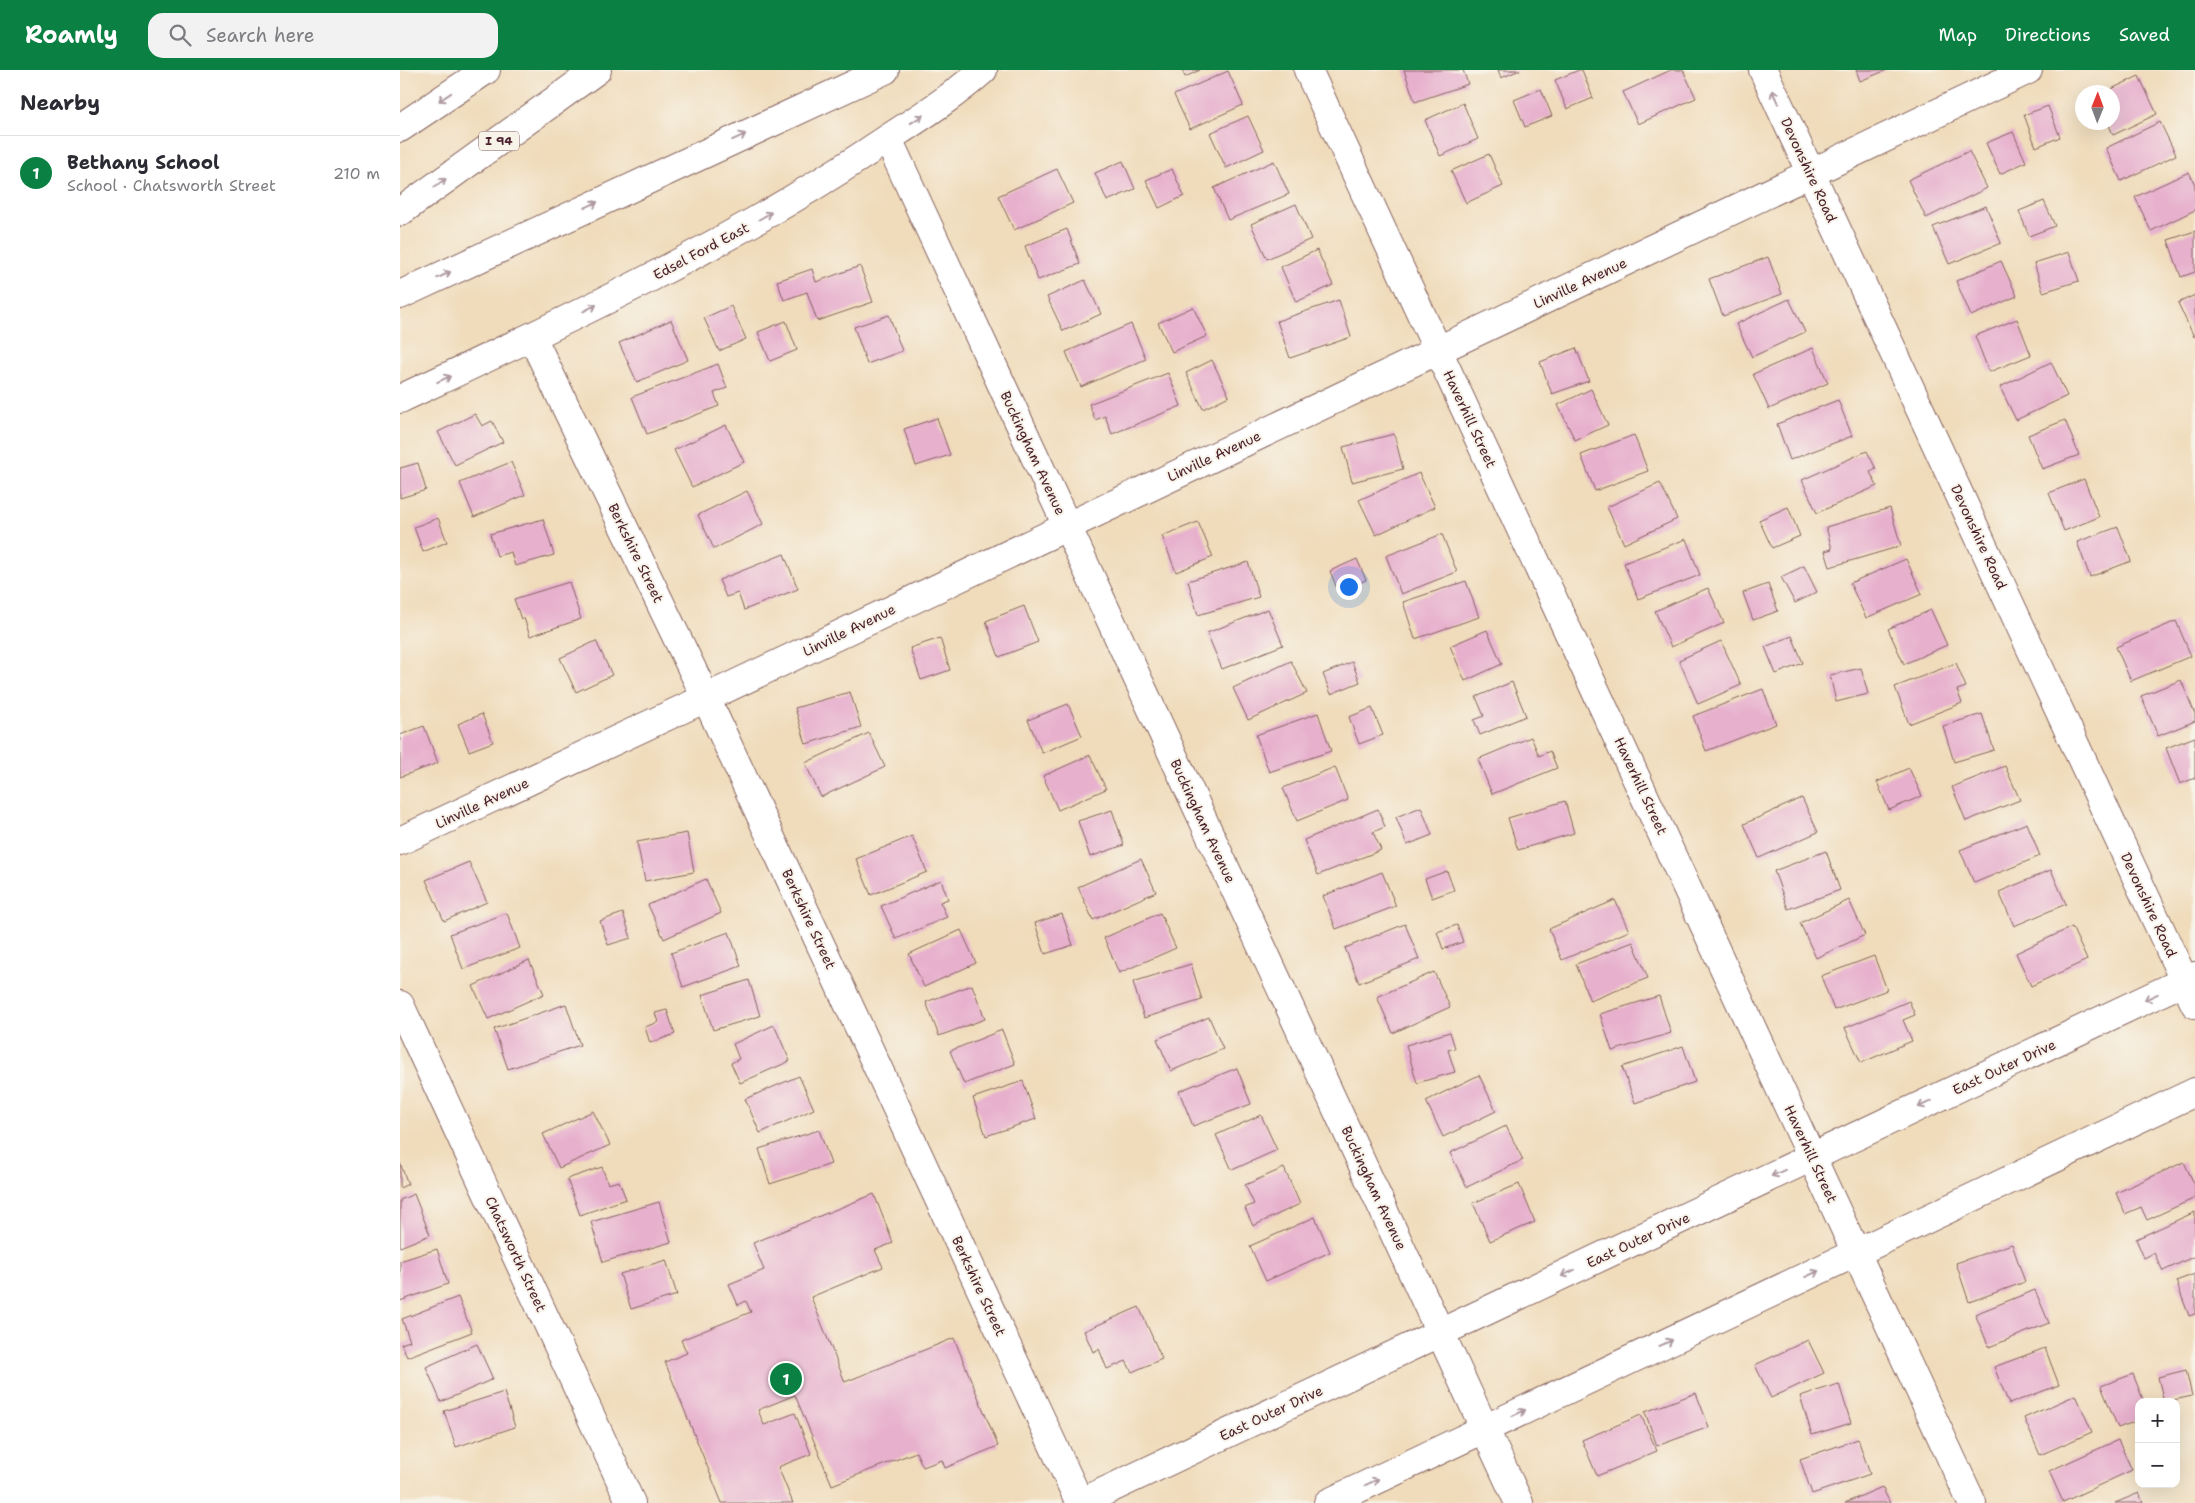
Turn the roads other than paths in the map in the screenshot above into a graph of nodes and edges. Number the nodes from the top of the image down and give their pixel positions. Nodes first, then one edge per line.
1 (486, 70) edge
2 (597, 70) edge
3 (885, 70) edge
4 (983, 70) edge
5 (1308, 70) edge
6 (1763, 70) edge
7 (2028, 70) edge
8 (400, 128) edge
9 (888, 139) junction
10 (1810, 173) junction
11 (400, 212) edge
12 (400, 295) edge
13 (532, 337) junction
14 (1438, 350) junction
15 (400, 400) edge
16 (1066, 526) junction
17 (706, 698) junction
18 (400, 841) edge
19 (2191, 987) edge
20 (400, 1005) edge
21 (2195, 1092) edge
22 (1813, 1157) junction
23 (1856, 1253) junction
24 (1441, 1333) junction
25 (1485, 1429) junction
26 (631, 1503) edge
27 (1080, 1503) edge
28 (1328, 1503) edge
29 (1519, 1503) edge
30 (1972, 1503) edge

1 -> 8 main road
11 -> 2 main road, I 94
12 -> 3 main road
9 -> 4 main road, Edsel Ford East
5 - 14 main road, Haverhill Street
10 -> 6 main road, Devonshire Road
7 - 10 main road, Linville Avenue
13 -> 9 main road, Edsel Ford East
9 - 16 main road, Buckingham Avenue
10 - 14 main road, Linville Avenue
10 - 19 main road, Devonshire Road
15 -> 13 main road, Edsel Ford East
13 - 17 main road, Berkshire Street
14 - 16 main road, Linville Avenue
14 - 22 main road, Haverhill Street
16 - 17 main road, Linville Avenue
16 - 24 main road, Buckingham Avenue
17 - 18 main road, Linville Avenue
17 - 27 main road, Berkshire Street
19 -> 22 main road, East Outer Drive
20 - 26 main road, Chatsworth Street
21 - 23 main road
22 - 23 main road, Haverhill Street
22 -> 24 main road, East Outer Drive
25 -> 23 main road
23 - 30 main road, Haverhill Street
24 - 25 main road, Buckingham Avenue
24 - 27 main road, East Outer Drive
28 -> 25 main road
25 - 29 main road, Buckingham Avenue

